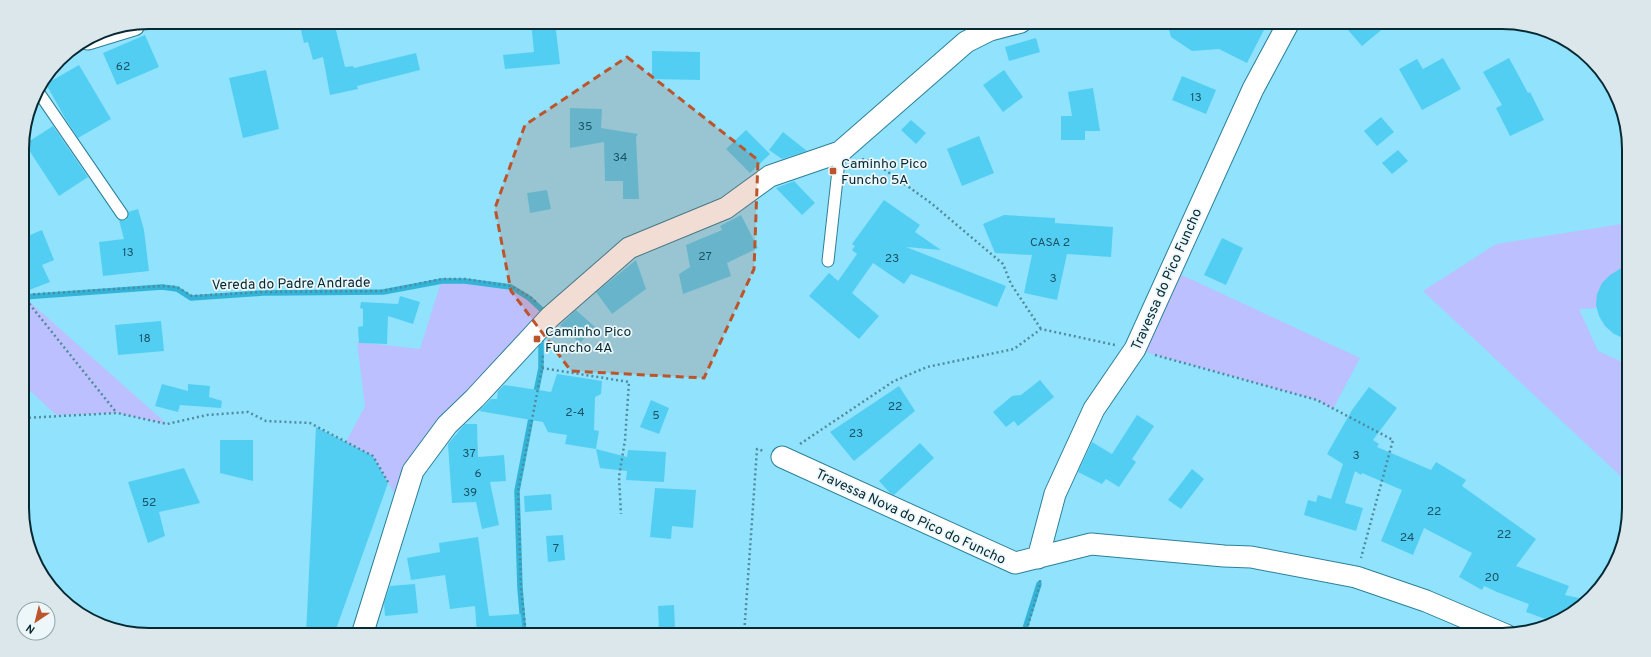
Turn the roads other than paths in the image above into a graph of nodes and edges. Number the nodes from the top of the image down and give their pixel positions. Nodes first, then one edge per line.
1 (994, 29) edge
2 (1285, 29) edge
3 (41, 96) edge
4 (840, 152) junction
5 (122, 214) dead end
6 (828, 261) dead end
7 (782, 457) road end
8 (1038, 558) junction
9 (364, 628) edge
10 (1490, 628) edge

1 - 4 street
2 - 8 street, Travessa do Pico Funcho
3 - 5 lane
4 - 6 lane
4 - 9 street
7 - 8 street, Travessa Nova do Pico do Funcho
8 - 10 street, Travessa Nova do Pico do Funcho

